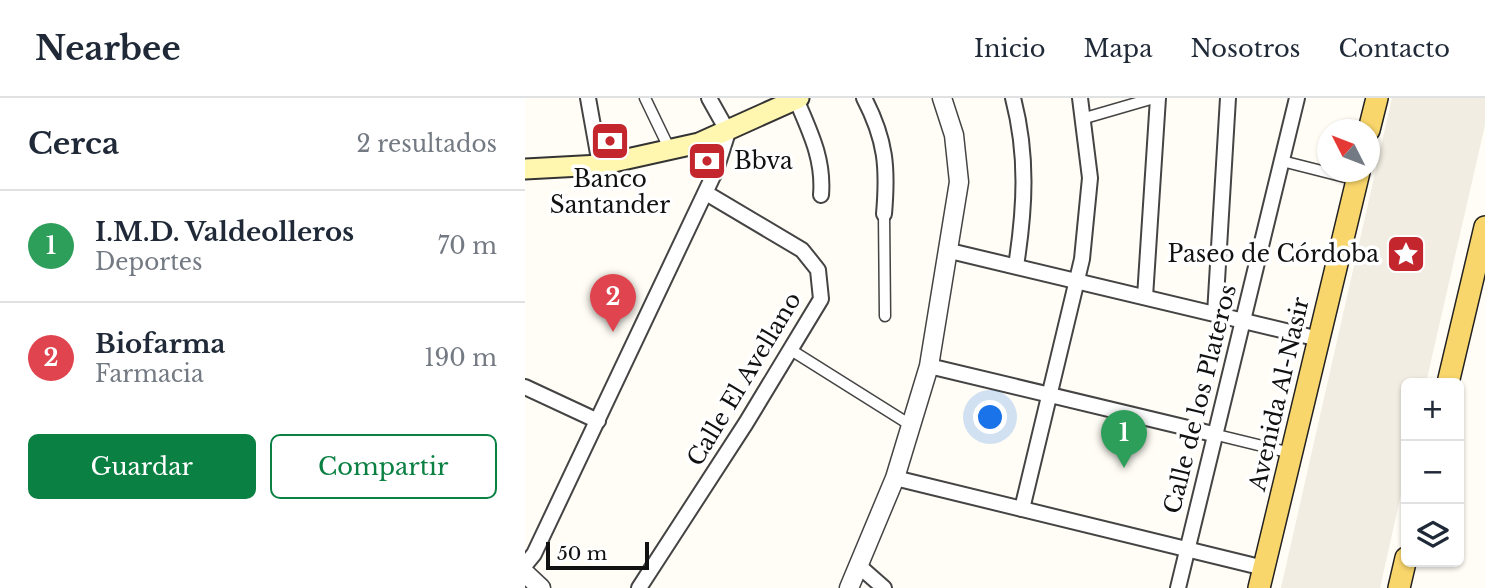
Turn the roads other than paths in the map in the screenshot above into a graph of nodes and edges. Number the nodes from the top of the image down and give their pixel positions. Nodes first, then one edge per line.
1 (588, 98) edge
2 (646, 98) edge
3 (709, 98) edge
4 (864, 98) edge
5 (942, 98) edge
6 (1013, 98) edge
7 (1080, 98) edge
8 (1156, 98) edge
9 (1228, 98) edge
10 (1297, 98) edge
11 (1377, 98) edge
12 (797, 99) edge
13 (1085, 118) junction
14 (1372, 119) edge
15 (728, 132) junction
16 (699, 144) junction
17 (670, 150) junction
18 (1282, 161) junction
19 (600, 165) junction
20 (1317, 168) edge
21 (525, 169) edge
22 (715, 174) junction
23 (1357, 182) edge
24 (706, 193) junction
25 (821, 195) dead end
26 (884, 214) joint
27 (1485, 227) edge
28 (950, 251) junction
29 (1016, 267) junction
30 (1077, 281) junction
31 (1145, 298) junction
32 (1215, 314) junction
33 (885, 316) dead end
34 (1243, 321) junction
35 (1319, 339) junction
36 (790, 350) junction
37 (929, 366) junction
38 (1449, 378) edge
39 (525, 387) edge
40 (1050, 395) junction
41 (598, 421) junction
42 (912, 426) junction
43 (1213, 435) junction
44 (1291, 453) junction
45 (895, 478) junction
46 (1022, 509) junction
47 (1187, 549) junction
48 (525, 565) edge
49 (859, 566) junction
50 (1404, 567) edge
51 (525, 573) edge
52 (1262, 578) edge
53 (541, 588) edge
54 (639, 588) edge
55 (849, 588) edge
56 (884, 588) edge
57 (1178, 588) edge
58 (1399, 588) edge

1 - 19 street
2 - 17 street
3 - 15 street
4 - 26 street
5 - 28 street
6 - 29 street
7 - 13 street
8 - 13 street
8 - 31 street
9 - 32 street
10 - 18 street, Calle de los Plateros
11 - 14 main road
12 - 15 main road
12 - 25 street
13 - 30 street
15 - 16 main road
15 - 22 street
16 - 17 main road
16 - 22 street
17 - 19 main road
18 - 20 street
18 - 34 street, Calle de los Plateros
19 - 21 main road
22 - 24 street
23 - 35 main road, Avenida Al-Nasir
24 - 36 street, Calle El Avellano
24 - 41 street
26 - 33 street
27 - 38 main road
28 - 29 street
28 - 37 street
29 - 30 street
30 - 31 street
30 - 40 street
31 - 32 street
32 - 34 street
34 - 35 street
34 - 43 street, Calle de los Plateros
35 - 44 main road, Avenida Al-Nasir
36 - 42 street
36 - 54 street, Calle El Avellano
37 - 40 street
37 - 42 street
39 - 41 street
40 - 43 street
40 - 46 street
41 - 48 street
42 - 45 street
43 - 44 street
43 - 47 street, Calle de los Plateros
44 - 52 main road, Avenida Al-Nasir
45 - 46 street
45 - 49 street
46 - 47 street
47 - 52 street
47 - 57 street, Calle de los Plateros
49 - 55 street
49 - 56 street
50 - 58 main road
51 - 53 street

